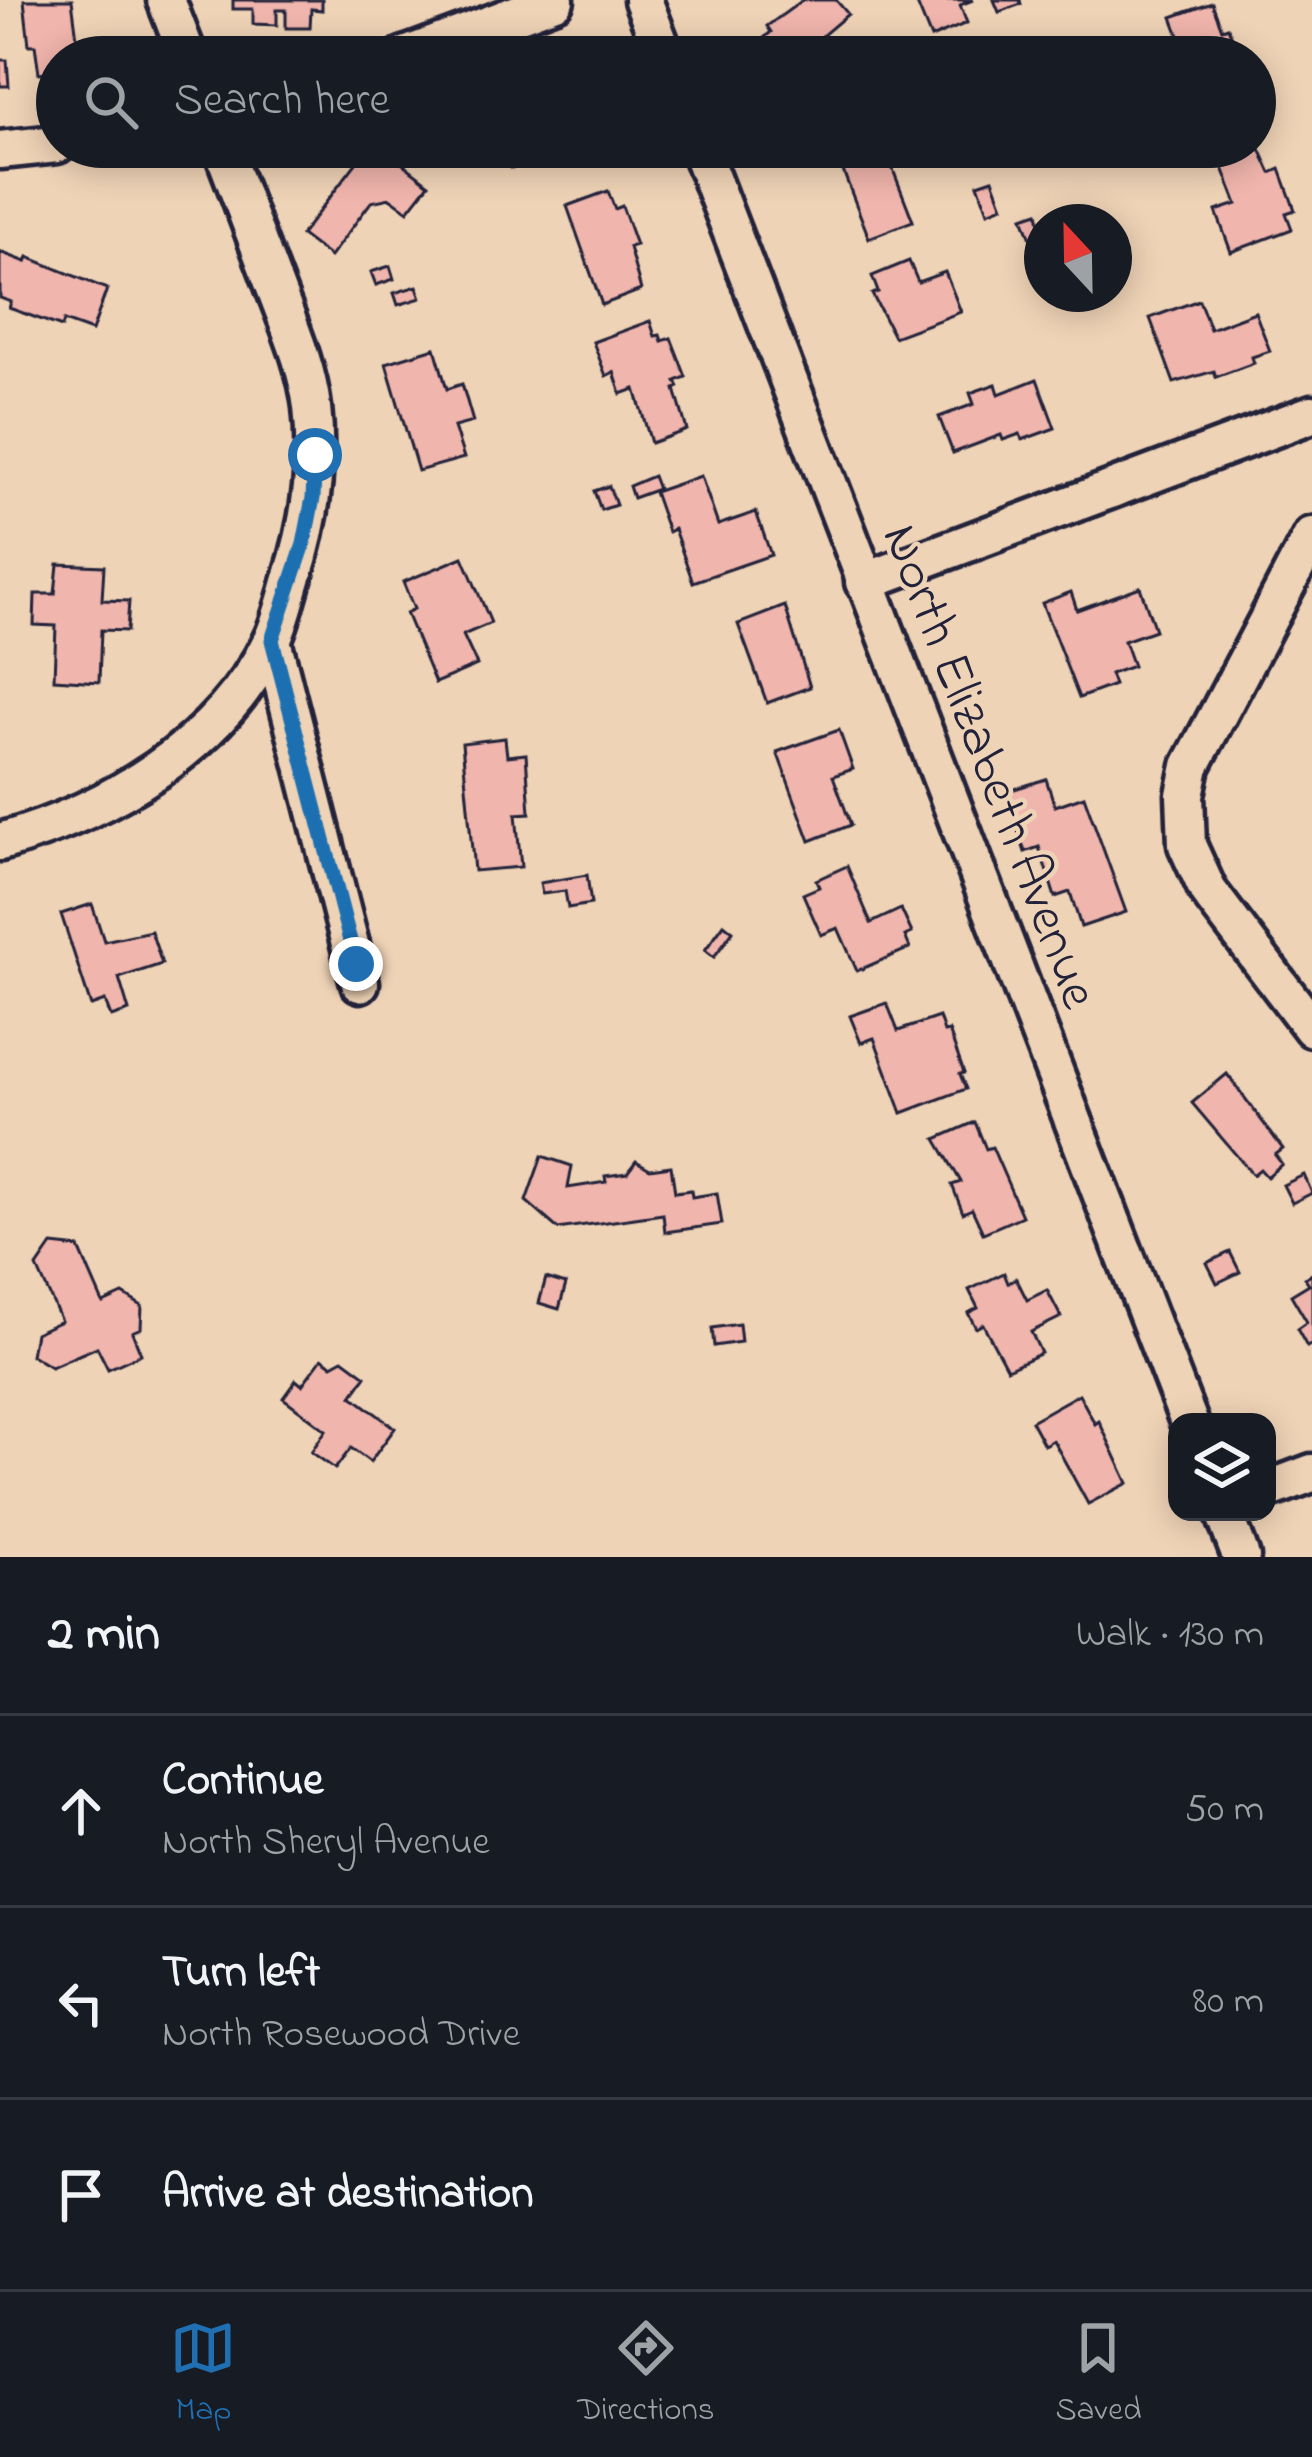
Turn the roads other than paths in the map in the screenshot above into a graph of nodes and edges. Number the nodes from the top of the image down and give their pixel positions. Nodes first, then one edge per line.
1 (166, 0) edge
2 (555, 0) edge
3 (643, 0) edge
4 (180, 36) edge
5 (458, 36) edge
6 (657, 36) edge
7 (36, 147) edge
8 (0, 151) edge
9 (230, 168) edge
10 (707, 168) edge
11 (1312, 414) edge
12 (1312, 536) edge
13 (864, 582) junction
14 (272, 640) junction
15 (0, 842) edge
16 (361, 983) dead end
17 (1312, 1028) edge
18 (1186, 1413) edge
19 (1312, 1473) edge
20 (1276, 1487) edge
21 (1226, 1521) edge
22 (1240, 1557) edge

1 - 4 street
2 - 5 street
3 - 6 street
7 - 8 street
9 - 14 street
10 - 13 street, North Elizabeth Avenue
11 - 13 street
12 - 17 street
13 - 18 street, North Elizabeth Avenue
14 - 15 street
14 - 16 street
19 - 20 street
21 - 22 street

